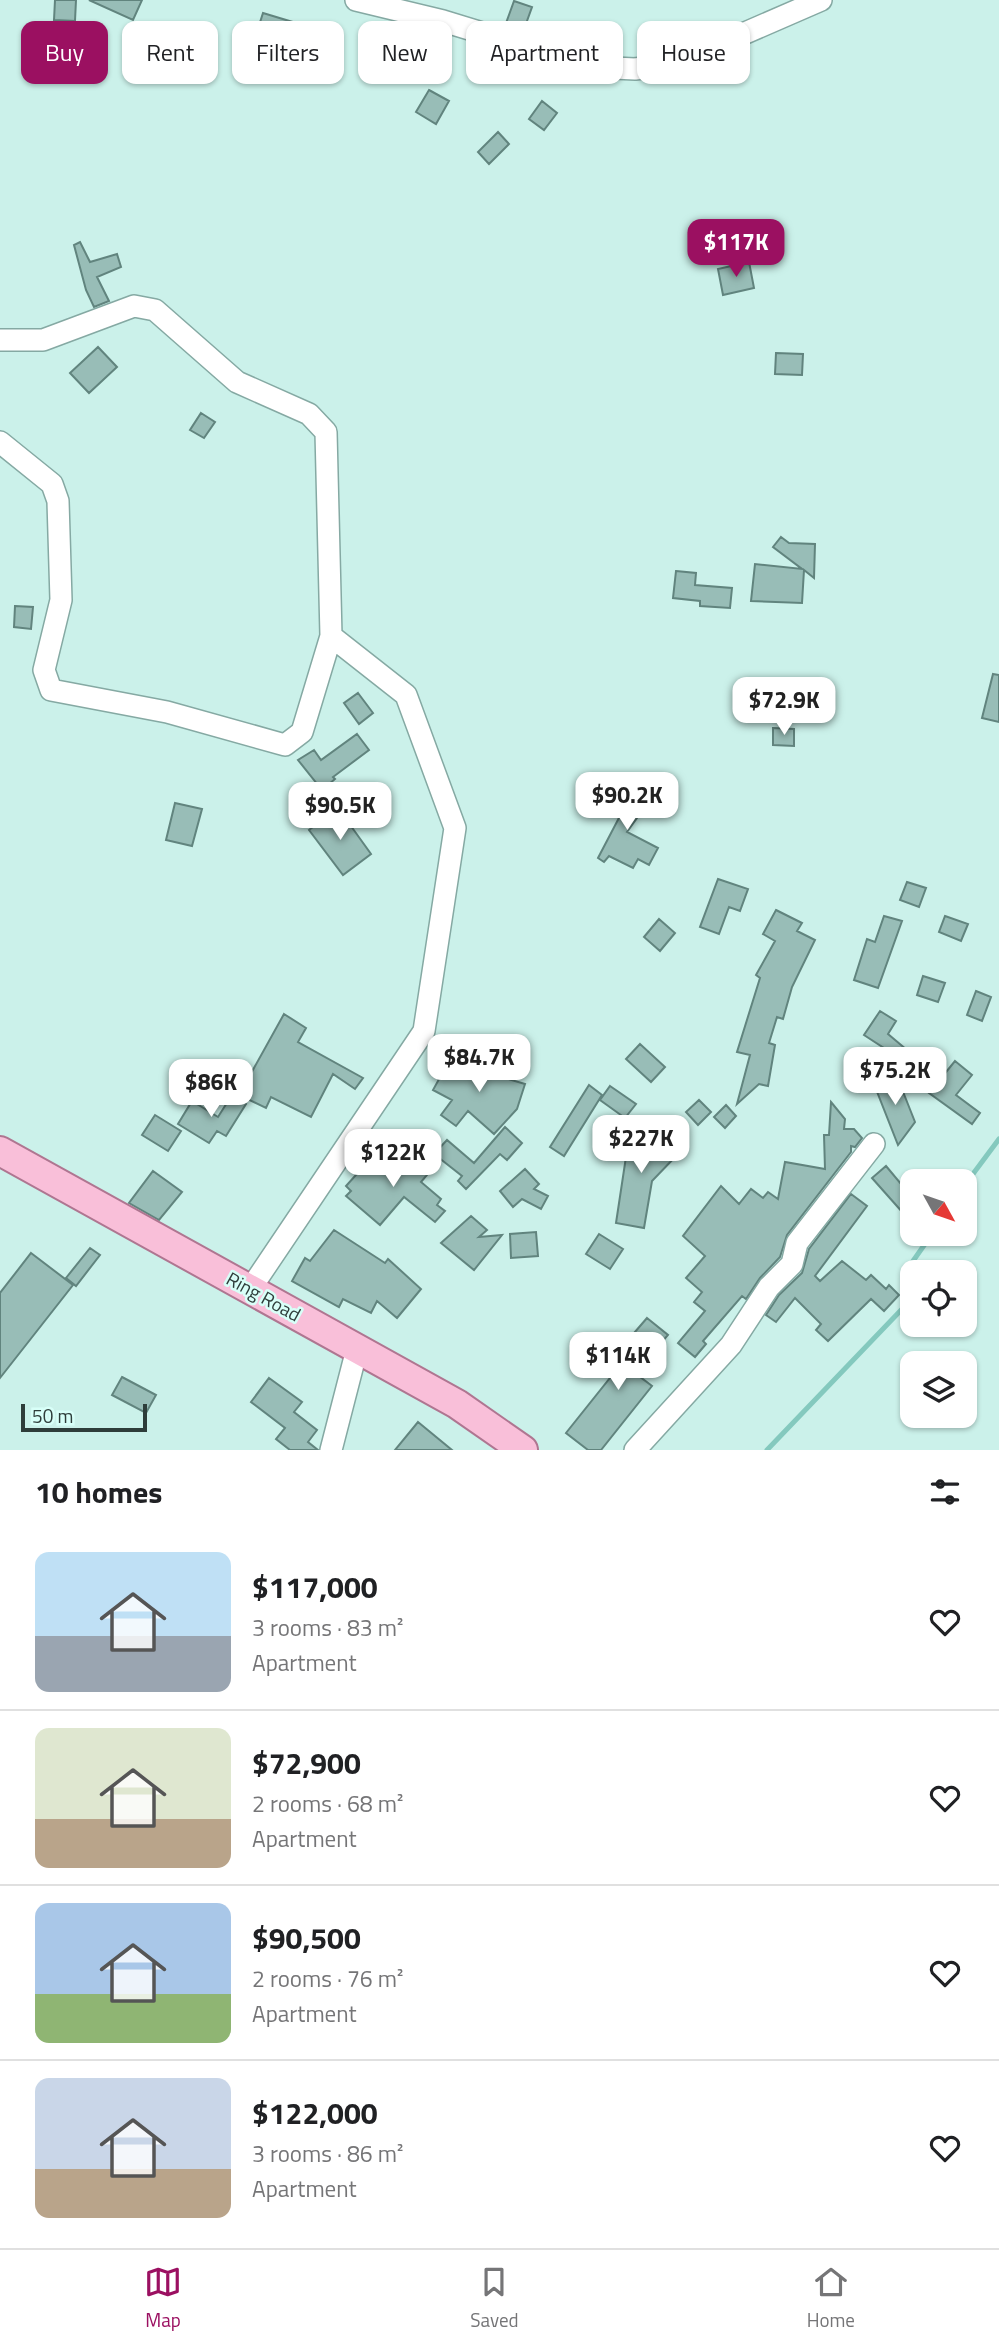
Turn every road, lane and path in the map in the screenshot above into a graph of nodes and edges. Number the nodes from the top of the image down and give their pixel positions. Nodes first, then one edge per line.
1 (356, 0) edge
2 (821, 0) edge
3 (0, 340) edge
4 (0, 442) edge
5 (331, 636) junction
6 (874, 1144) dead end
7 (0, 1151) edge
8 (251, 1288) junction
9 (357, 1349) junction
10 (331, 1450) edge
11 (523, 1450) edge
12 (635, 1450) edge

1 - 2 street
3 - 5 street
4 - 5 street
5 - 8 street
6 - 12 street
7 - 8 main road, Ring Road
8 - 9 main road, Ring Road
9 - 10 street
9 - 11 main road, Ring Road

